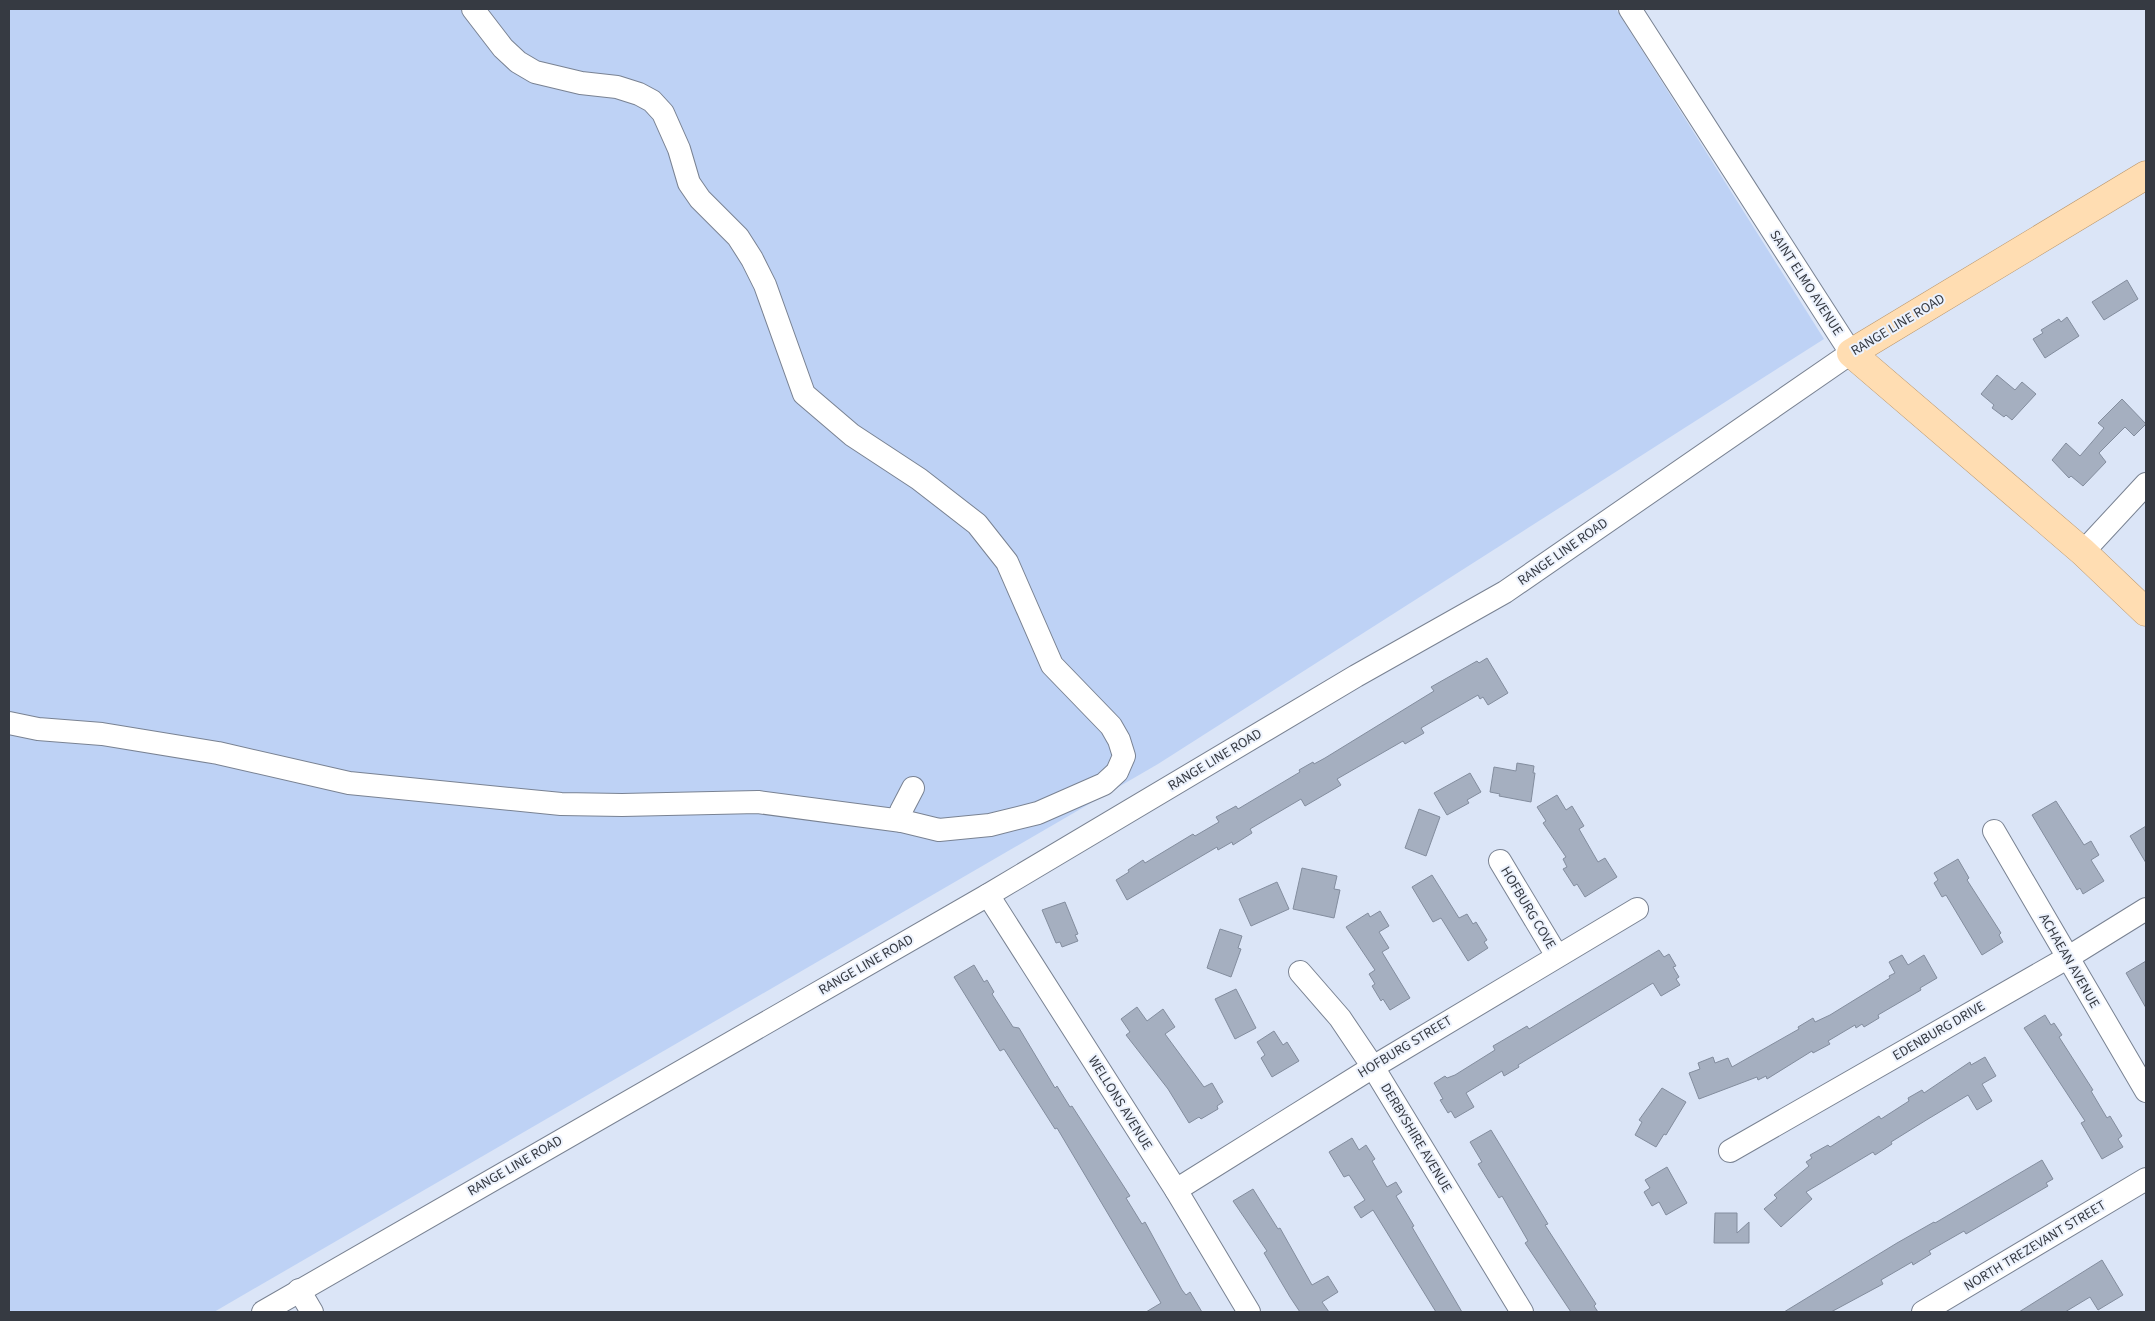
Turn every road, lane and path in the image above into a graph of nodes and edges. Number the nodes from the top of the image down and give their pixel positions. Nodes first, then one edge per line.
1 (472, 9) edge
2 (1630, 9) edge
3 (2146, 175) edge
4 (1851, 353) junction
5 (2146, 484) edge
6 (2082, 552) junction
7 (2146, 612) edge
8 (9, 723) edge
9 (913, 788) dead end
10 (902, 821) junction
11 (1994, 831) dead end
12 (1500, 861) dead end
13 (988, 894) junction
14 (1637, 909) dead end
15 (2146, 909) edge
16 (1556, 956) junction
17 (2067, 958) junction
18 (1300, 972) dead end
19 (1373, 1067) junction
20 (2146, 1091) edge
21 (1730, 1151) dead end
22 (2146, 1179) edge
23 (1176, 1190) junction
24 (299, 1290) junction
25 (263, 1312) edge
26 (312, 1312) edge
27 (1249, 1312) edge
28 (1522, 1312) edge
29 (1923, 1312) edge

1 - 10 street
2 - 4 street, SAINT ELMO AVENUE
3 - 4 main road, RANGE LINE ROAD
4 - 6 main road, SAINT ELMO AVENUE
4 - 13 street, RANGE LINE ROAD
5 - 6 street
6 - 7 main road, SAINT ELMO AVENUE
8 - 10 street
9 - 10 street
11 - 17 street, ACHAEAN AVENUE
12 - 16 street, HOFBURG COVE
13 - 23 street, WELLONS AVENUE
13 - 24 street, RANGE LINE ROAD
14 - 16 street, HOFBURG STREET
15 - 17 street, EDENBURG DRIVE
16 - 19 street, HOFBURG STREET
17 - 20 street, ACHAEAN AVENUE
17 - 21 street, EDENBURG DRIVE
18 - 19 street, DERBYSHIRE AVENUE
19 - 23 street, HOFBURG STREET
19 - 28 street, DERBYSHIRE AVENUE
22 - 29 street, NORTH TREZEVANT STREET
23 - 27 street, WELLONS AVENUE
24 - 25 street, RANGE LINE ROAD
24 - 26 street

